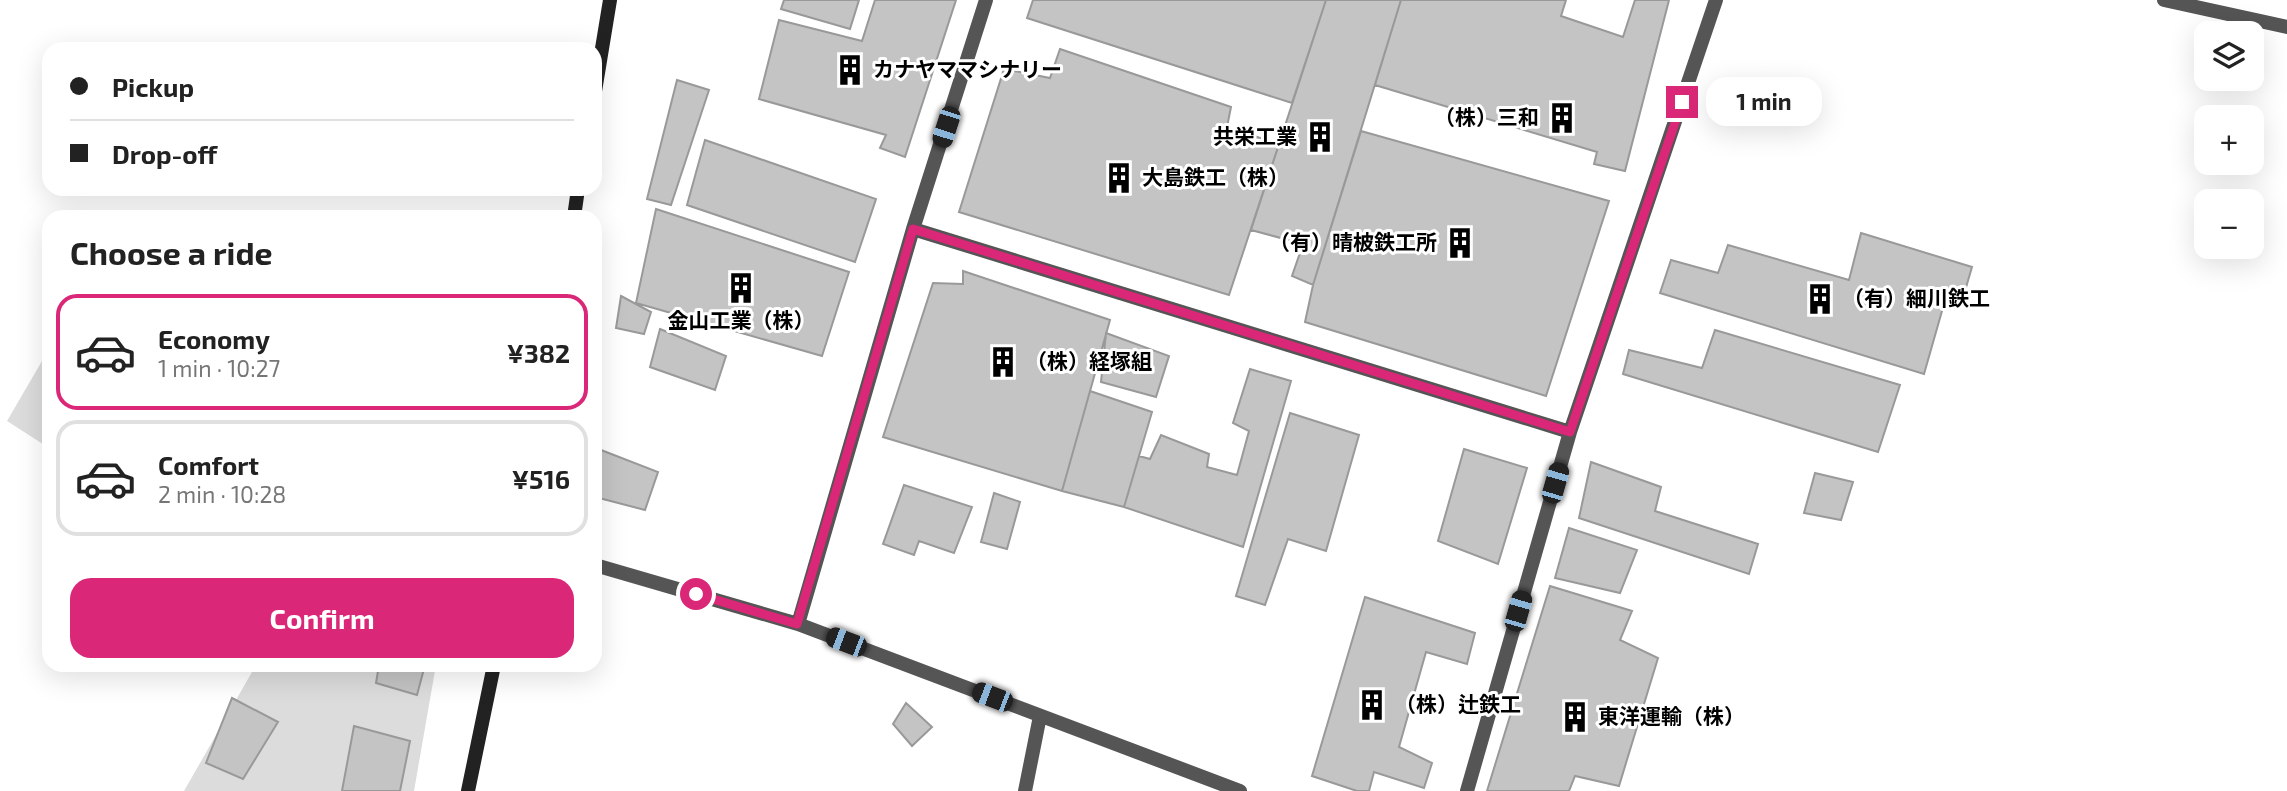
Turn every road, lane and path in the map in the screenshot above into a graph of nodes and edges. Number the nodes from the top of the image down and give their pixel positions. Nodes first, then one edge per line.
1 (611, 0) edge
2 (986, 0) edge
3 (1716, 0) edge
4 (2164, 0) edge
5 (2287, 27) edge
6 (602, 52) edge
7 (913, 229) junction
8 (1570, 432) junction
9 (602, 567) edge
10 (797, 624) junction
11 (493, 672) edge
12 (1040, 716) junction
13 (468, 791) edge
14 (1024, 791) edge
15 (1240, 791) edge
16 (1467, 791) edge

1 - 6 main road
2 - 7 street
3 - 8 street
4 - 5 street
7 - 8 street
7 - 10 street
8 - 16 street
9 - 10 street
10 - 12 street
11 - 13 main road
12 - 14 street
12 - 15 street

